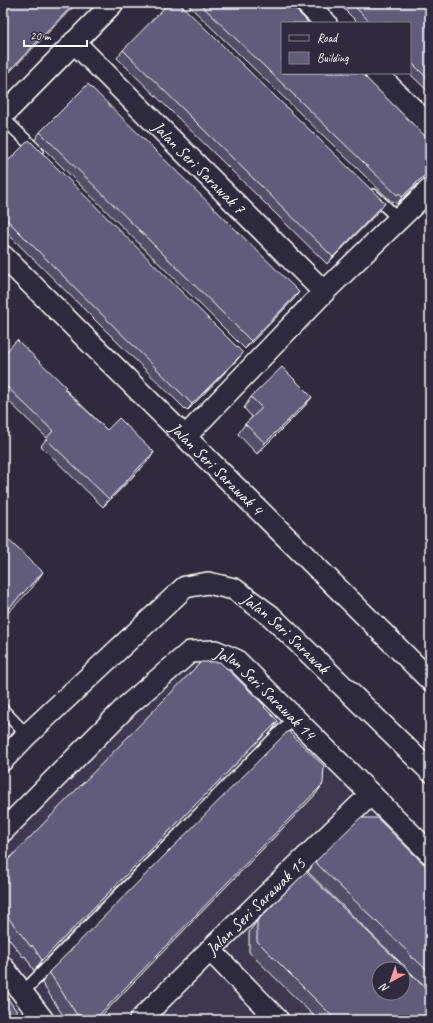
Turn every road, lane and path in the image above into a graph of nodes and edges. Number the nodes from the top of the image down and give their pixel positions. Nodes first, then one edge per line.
1 (112, 3) edge
2 (306, 3) edge
3 (325, 22) edge
4 (74, 42) junction
5 (377, 74) edge
6 (3, 115) edge
7 (3, 118) edge
8 (430, 126) edge
9 (42, 156) edge
10 (364, 186) edge
11 (430, 189) edge
12 (398, 219) junction
13 (3, 256) edge
14 (324, 292) junction
15 (185, 437) junction
16 (429, 677) edge
17 (3, 710) edge
18 (294, 718) junction
19 (28, 735) junction
20 (3, 760) edge
21 (430, 771) edge
22 (371, 794) junction
23 (3, 831) edge
24 (430, 853) edge
25 (210, 950) junction
26 (3, 967) edge
27 (22, 993) junction
28 (42, 1020) edge
29 (140, 1020) edge
30 (278, 1020) edge

1 - 4 street
2 - 3 street
4 - 6 street
4 - 14 street, Jalan Seri Sarawak 7
5 - 8 street
7 - 9 lane
10 - 12 lane
11 - 12 street
12 - 14 street
13 - 15 street, Jalan Seri Sarawak 4
14 - 15 street
15 - 16 street, Jalan Seri Sarawak 4
17 - 19 lane
18 - 22 street, Jalan Seri Sarawak 14
18 - 23 street, Jalan Seri Sarawak 14
18 - 27 lane
19 - 20 street, Jalan Seri Sarawak
19 - 21 street, Jalan Seri Sarawak
22 - 24 street, Jalan Seri Sarawak 14
22 - 25 street, Jalan Seri Sarawak 15
25 - 29 street, Jalan Seri Sarawak 15
25 - 30 street
26 - 27 street
27 - 28 street

